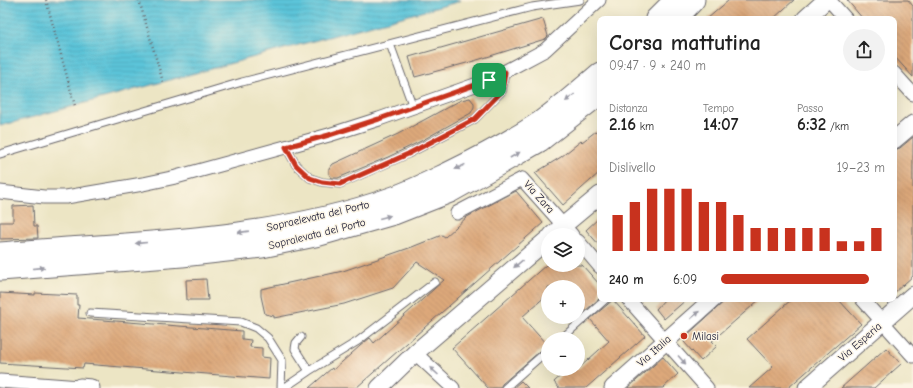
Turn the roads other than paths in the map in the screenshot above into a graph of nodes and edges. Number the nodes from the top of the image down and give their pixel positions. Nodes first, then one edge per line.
1 (580, 0) edge
2 (600, 0) edge
3 (675, 0) edge
4 (694, 0) edge
5 (828, 0) edge
6 (659, 16) edge
7 (679, 16) edge
8 (809, 16) edge
9 (843, 16) edge
10 (390, 44) junction
11 (505, 72) junction
12 (597, 76) edge
13 (897, 76) edge
14 (913, 94) edge
15 (597, 96) edge
16 (413, 107) junction
17 (913, 124) edge
18 (897, 137) edge
19 (286, 147) junction
20 (0, 154) edge
21 (0, 192) edge
22 (597, 198) edge
23 (457, 213) dead end
24 (560, 228) edge
25 (567, 228) edge
26 (541, 245) edge
27 (181, 247) junction
28 (585, 250) edge
29 (0, 253) edge
30 (597, 264) edge
31 (0, 270) edge
32 (435, 282) dead end
33 (913, 295) edge
34 (603, 302) edge
35 (631, 302) edge
36 (710, 302) edge
37 (865, 302) edge
38 (90, 313) dead end
39 (883, 322) junction
40 (569, 332) edge
41 (301, 337) dead end
42 (665, 341) junction
43 (415, 353) junction
44 (541, 356) edge
45 (913, 356) edge
46 (309, 371) junction
47 (0, 381) edge
48 (84, 388) edge
49 (283, 388) edge
50 (379, 388) edge
51 (453, 388) edge
52 (505, 388) edge
53 (614, 388) edge
54 (707, 388) edge
55 (807, 388) edge

1 - 10 lane
2 - 11 street
3 - 6 main road
4 - 7 main road
5 - 8 street
5 - 9 street
10 - 16 lane
10 - 20 lane
11 - 16 street
11 - 19 lane
12 -> 27 main road, Sopraelevata del Porto
13 - 14 street
27 -> 15 main road, Sopralevata del Porto
16 - 19 street
17 - 18 street
19 - 21 street
22 - 25 street
23 - 24 street, Via Zara
26 -> 43 street
27 -> 29 main road, Sopraelevata del Porto
31 -> 27 main road, Sopralevata del Porto
28 - 30 street
32 - 46 lane
33 - 39 street, Via Esperia
34 - 40 lane
35 - 42 street
42 -> 36 street, Via Italia
37 - 39 street
38 - 49 lane
39 - 45 street
39 - 55 street, Via Esperia
41 - 46 lane
42 - 53 street, Via Italia
42 -> 54 street
43 - 50 street
51 -> 43 street
44 - 52 lane
46 - 49 lane
47 - 48 street

